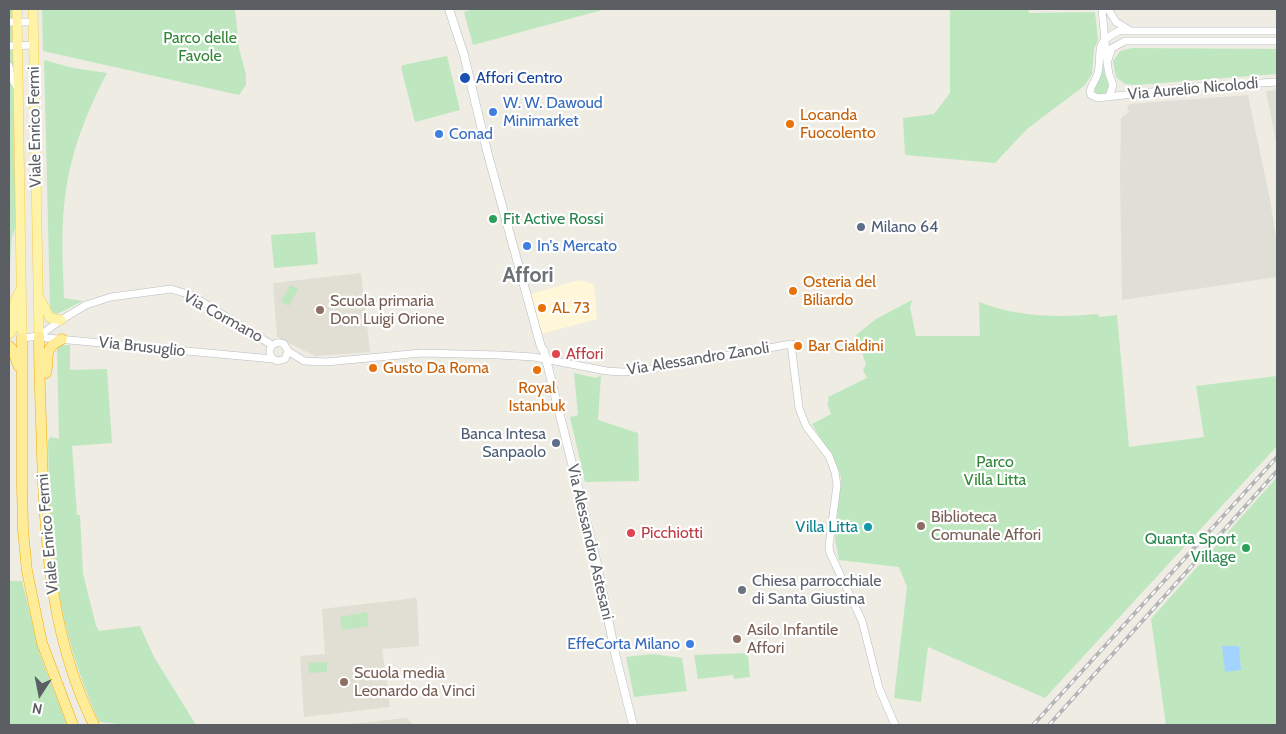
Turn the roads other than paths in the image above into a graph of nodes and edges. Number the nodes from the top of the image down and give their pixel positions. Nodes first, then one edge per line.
1 (17, 9) edge
2 (33, 9) edge
3 (449, 9) edge
4 (1102, 9) edge
5 (1108, 9) edge
6 (13, 22) edge
7 (34, 22) junction
8 (1132, 30) junction
9 (1277, 31) edge
10 (1104, 39) junction
11 (1277, 41) edge
12 (34, 44) junction
13 (13, 46) edge
14 (1107, 63) junction
15 (9, 66) edge
16 (1277, 82) edge
17 (1113, 85) junction
18 (19, 89) junction
19 (1130, 93) junction
20 (1109, 96) junction
21 (21, 288) junction
22 (39, 297) junction
23 (61, 320) junction
24 (9, 334) edge
25 (39, 336) junction
26 (22, 338) junction
27 (62, 339) junction
28 (272, 344) junction
29 (9, 346) edge
30 (288, 352) junction
31 (546, 358) junction
32 (273, 359) junction
33 (22, 375) junction
34 (40, 382) junction
35 (73, 725) edge
36 (94, 725) edge
37 (633, 725) edge
38 (895, 725) edge

1 - 6 main road, Viale Enrico Fermi
2 - 7 main road, Viale Enrico Fermi
3 - 31 main road, Via Alessandro Astesani
4 - 10 street
5 - 8 street
6 - 7 street
6 - 13 main road, Viale Enrico Fermi
7 - 12 main road, Viale Enrico Fermi
8 - 9 street
8 - 10 street
10 - 14 street
10 - 20 street
11 - 14 street
12 - 13 street
12 - 22 main road, Viale Enrico Fermi
13 - 18 main road, Viale Enrico Fermi
14 - 17 street
15 - 18 street
16 - 19 street, Via Aurelio Nicolodi
17 - 19 street
17 - 20 street
18 - 21 main road, Viale Enrico Fermi
19 - 20 street, Via Aurelio Nicolodi
21 - 24 main road
21 - 26 main road, Viale Enrico Fermi
22 - 23 main road
22 - 25 main road, Viale Enrico Fermi
23 - 25 street
23 - 28 street, Via Cormano
25 - 26 street
25 - 27 street, Via Brusuglio
25 - 34 highway, Viale Enrico Fermi
26 - 33 highway, Viale Enrico Fermi
27 - 32 street, Via Brusuglio
27 - 34 highway
28 - 30 street
28 - 32 street
29 - 33 highway
30 - 31 street
30 - 32 street
31 - 37 main road, Via Alessandro Astesani
31 - 38 street, Via Alessandro Zanoli
33 - 35 highway, Viale Enrico Fermi
34 - 36 highway, Viale Enrico Fermi

